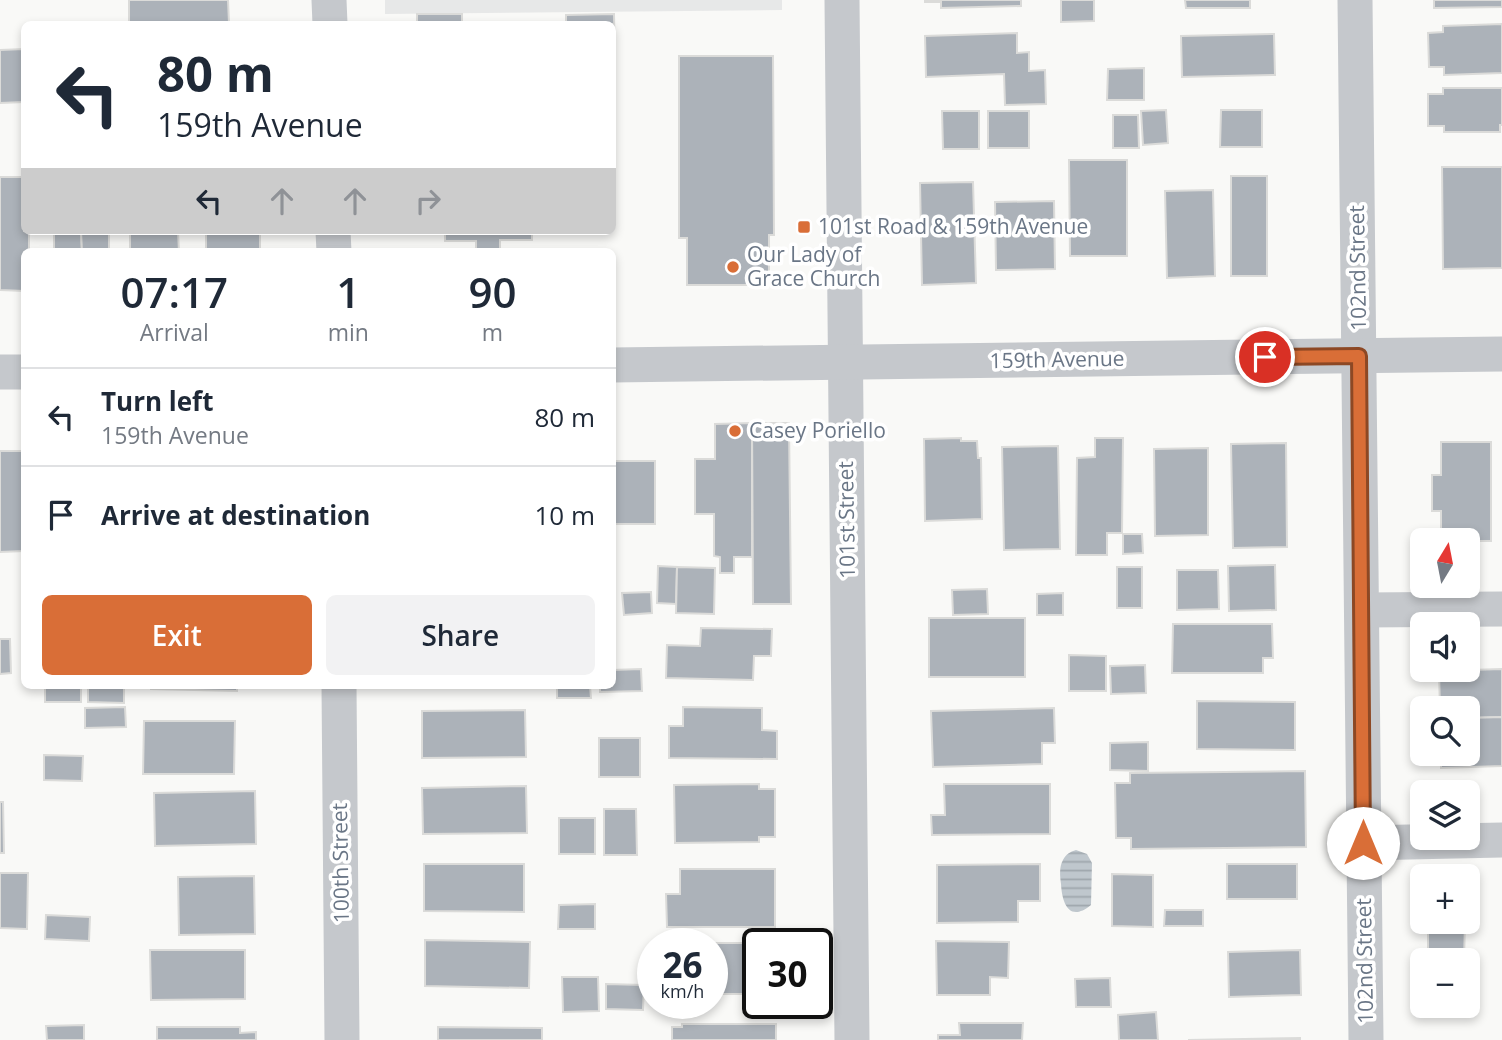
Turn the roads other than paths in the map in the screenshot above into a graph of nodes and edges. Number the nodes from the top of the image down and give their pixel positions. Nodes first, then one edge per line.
1 (330, 0) edge
2 (842, 0) edge
3 (1355, 0) edge
4 (330, 21) edge
5 (1502, 354) edge
6 (1359, 356) junction
7 (846, 362) junction
8 (616, 365) edge
9 (0, 372) edge
10 (21, 372) edge
11 (1502, 609) edge
12 (1362, 610) junction
13 (339, 689) edge
14 (1502, 840) edge
15 (1363, 843) junction
16 (342, 1040) edge
17 (852, 1040) edge
18 (1366, 1040) edge

1 - 4 street
2 - 7 street, 101st Street
3 - 6 street, 102nd Street
5 - 6 street, 159th Avenue
6 - 7 street, 159th Avenue
6 - 12 street, 102nd Street
7 - 8 street, 159th Avenue
7 - 17 street, 101st Street
9 - 10 street
11 - 12 street
12 - 15 street, 102nd Street
13 - 16 street, 100th Street
14 - 15 street
15 - 18 street, 102nd Street

